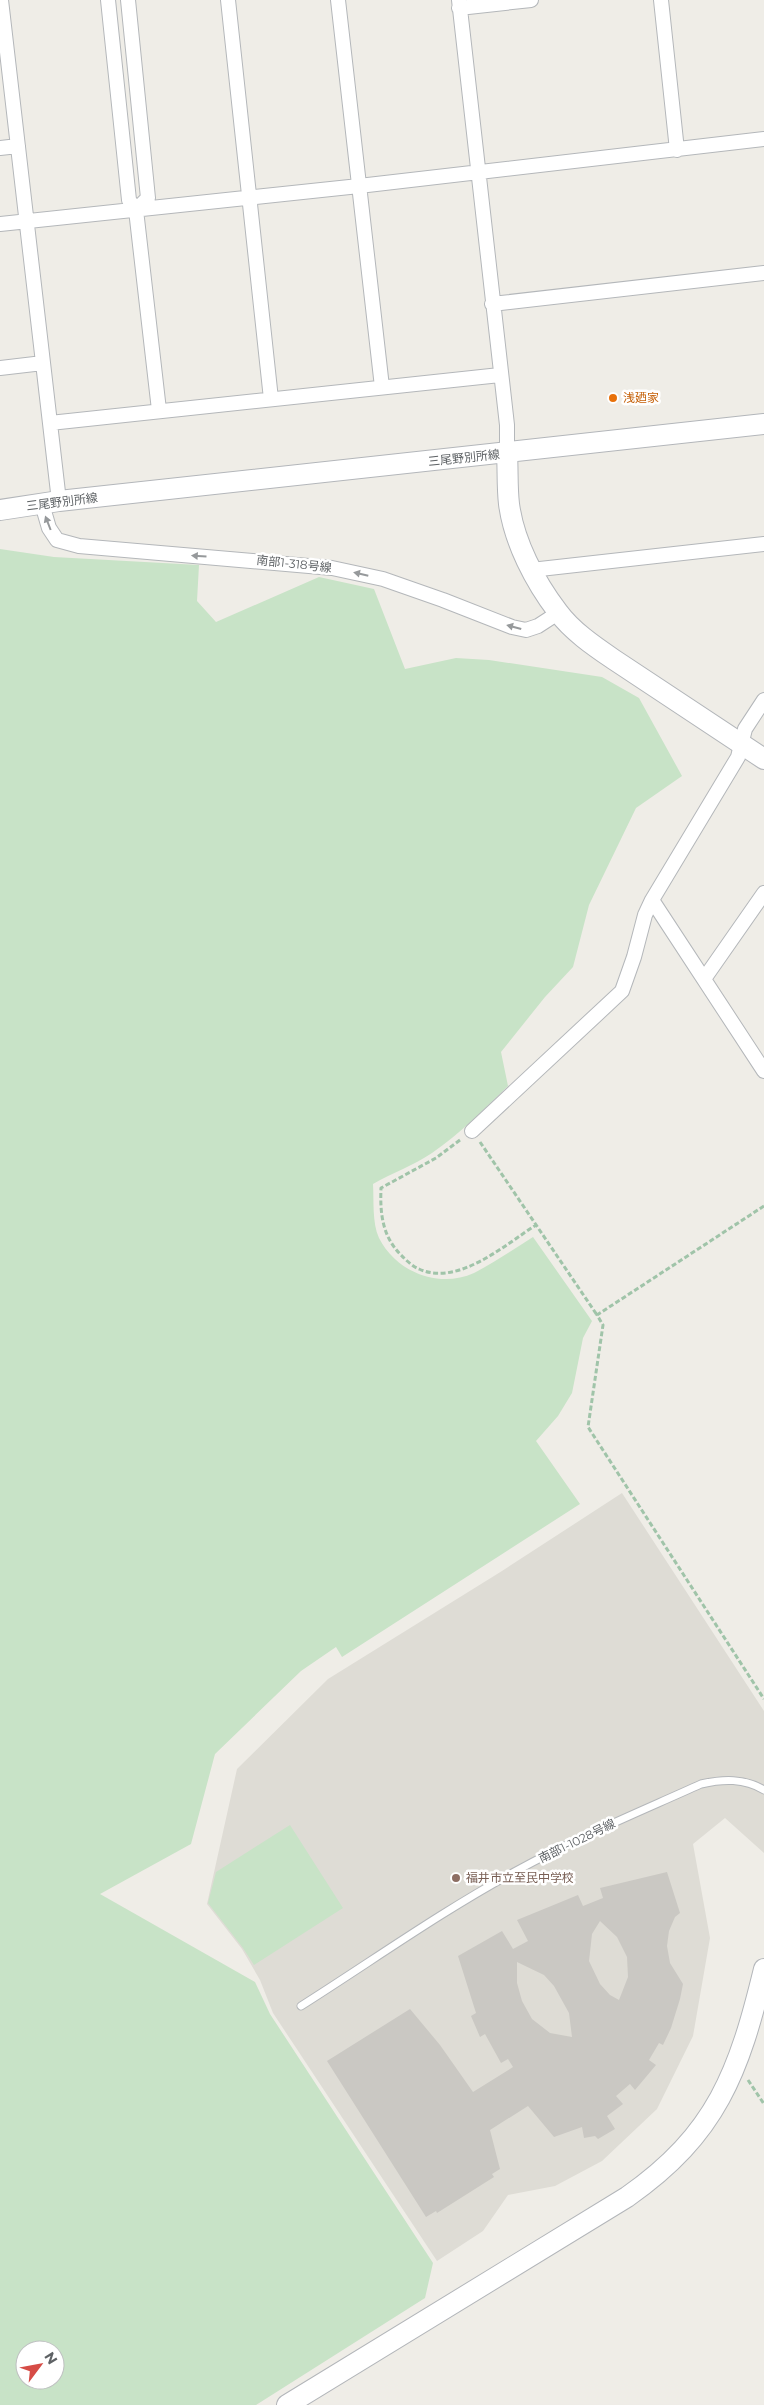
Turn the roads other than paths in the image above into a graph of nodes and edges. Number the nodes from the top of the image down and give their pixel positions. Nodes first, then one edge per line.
1 (1, 0) edge
2 (108, 0) edge
3 (128, 0) edge
4 (228, 0) edge
5 (338, 0) edge
6 (531, 0) edge
7 (662, 0) edge
8 (459, 4) edge
9 (764, 139) edge
10 (18, 146) junction
11 (0, 148) edge
12 (677, 150) junction
13 (478, 172) junction
14 (360, 186) junction
15 (249, 198) junction
16 (136, 210) junction
17 (27, 220) junction
18 (0, 224) edge
19 (764, 273) edge
20 (492, 304) junction
21 (44, 364) junction
22 (0, 368) edge
23 (500, 375) junction
24 (382, 387) junction
25 (271, 399) junction
26 (159, 410) junction
27 (50, 423) junction
28 (764, 424) edge
29 (507, 454) junction
30 (50, 503) junction
31 (0, 510) edge
32 (764, 544) edge
33 (531, 570) junction
34 (558, 613) junction
35 (764, 700) edge
36 (742, 743) junction
37 (764, 759) edge
38 (764, 893) edge
39 (652, 900) junction
40 (704, 979) junction
41 (764, 1071) edge
42 (472, 1131) road end
43 (764, 1790) edge
44 (764, 1969) edge
45 (301, 2006) dead end
46 (287, 2405) edge

1 - 10 street
2 - 16 street
3 - 16 street
4 - 15 street
5 - 14 street
6 - 8 street
7 - 12 street
8 - 13 street
9 - 12 street
10 - 11 street
10 - 17 street
12 - 13 street
13 - 14 street
13 - 20 street
14 - 15 street
14 - 24 street
15 - 16 street
15 - 25 street
16 - 17 street
16 - 26 street
17 - 18 street
17 - 21 street
19 - 20 street
20 - 23 street
21 - 22 street
21 - 27 street
23 - 24 street
23 - 29 street
24 - 25 street
25 - 26 street
26 - 27 street
27 - 30 street
28 - 29 street
29 - 30 street, 三尾野別所線
29 - 33 street, 三尾野別所線
30 - 31 street, 三尾野別所線
34 -> 30 street, 南部1-318号線
32 - 33 street
33 - 34 street, 三尾野別所線
34 - 36 street, 三尾野別所線
35 - 36 street
36 - 37 street, 三尾野別所線
36 - 39 street
38 - 40 street
39 - 40 street
39 - 42 street
40 - 41 street
43 - 45 lane, 南部1-1028号線
44 - 46 street

